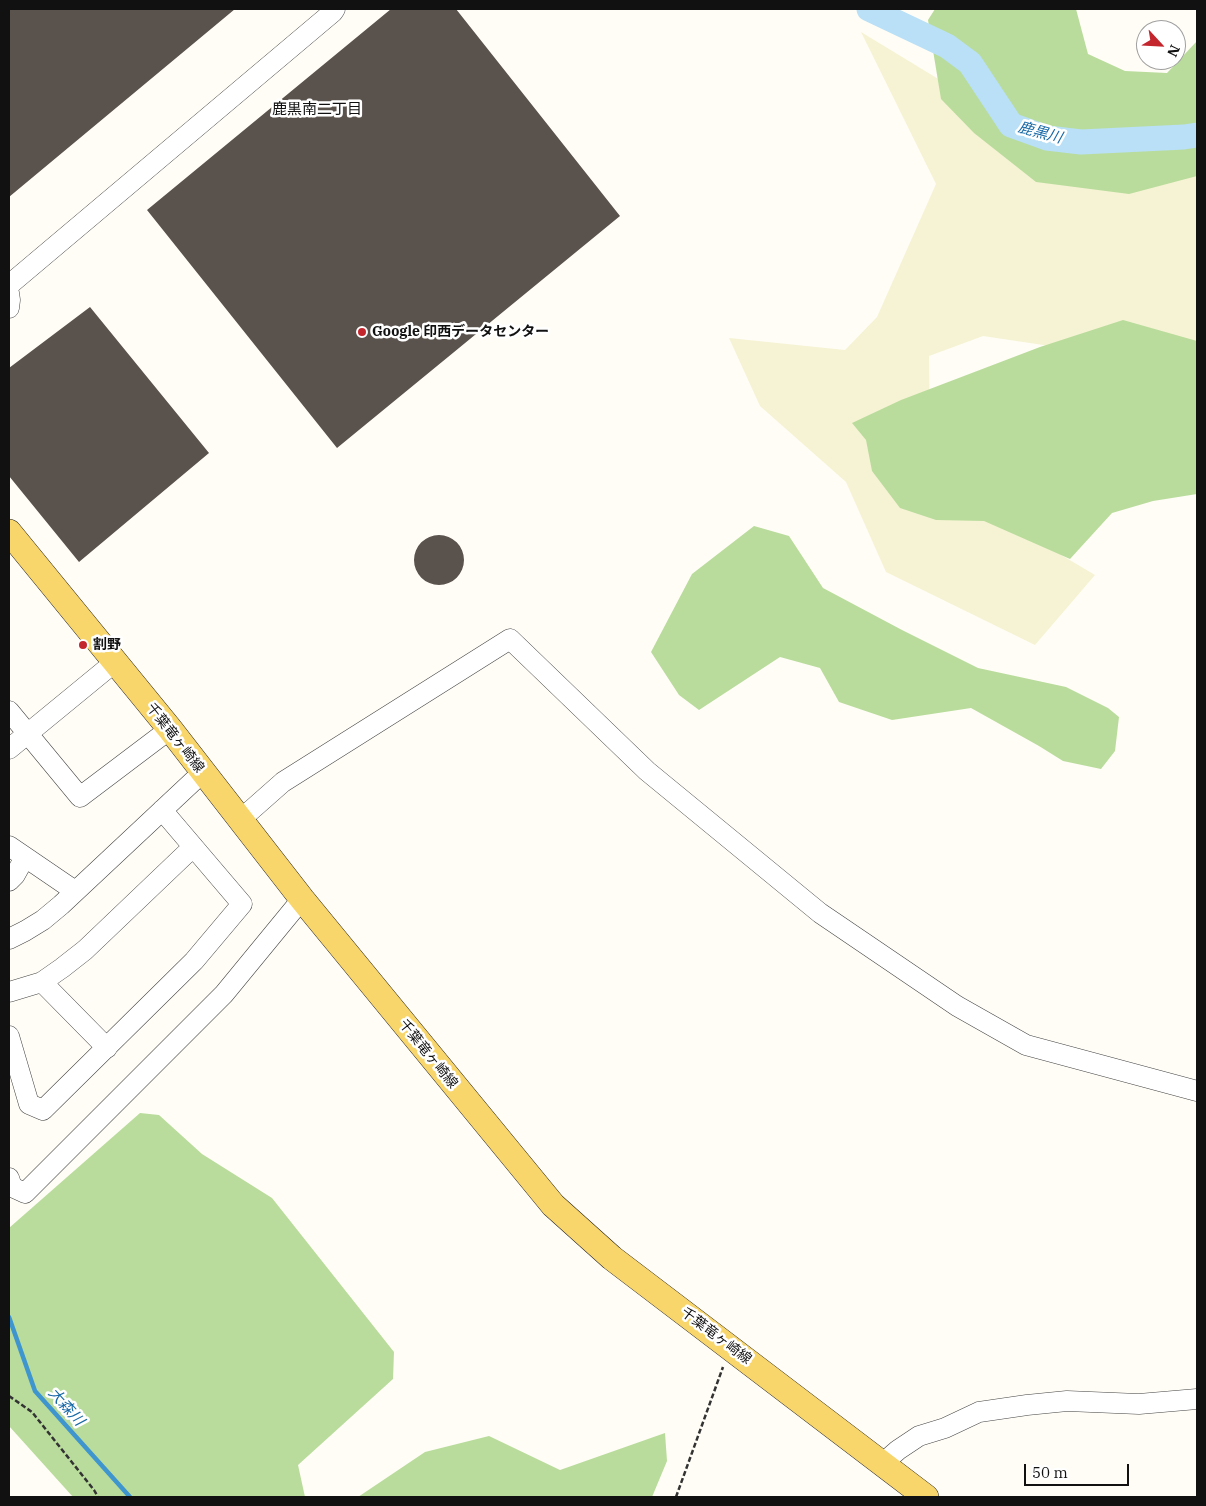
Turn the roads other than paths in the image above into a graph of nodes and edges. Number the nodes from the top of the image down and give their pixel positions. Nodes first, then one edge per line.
1 (335, 9) edge
2 (9, 285) edge
3 (9, 293) edge
4 (9, 308) edge
5 (9, 532) edge
6 (115, 662) junction
7 (9, 711) edge
8 (170, 729) junction
9 (28, 734) junction
10 (9, 749) edge
11 (203, 772) junction
12 (162, 810) junction
13 (240, 820) junction
14 (9, 846) edge
15 (194, 847) junction
16 (26, 857) junction
17 (9, 881) edge
18 (76, 892) junction
19 (302, 899) junction
20 (9, 939) edge
21 (42, 982) junction
22 (9, 992) edge
23 (9, 1036) edge
24 (107, 1048) junction
25 (1197, 1091) edge
26 (9, 1178) edge
27 (1197, 1399) edge
28 (882, 1464) junction
29 (926, 1497) edge

1 - 2 street
3 - 4 street
5 - 6 main road, 千葉竜ヶ崎線
6 - 8 main road, 千葉竜ヶ崎線
6 - 9 street
7 - 9 street
8 - 9 street
8 - 11 main road, 千葉竜ヶ崎線
9 - 10 street
11 - 12 street
11 - 13 main road, 千葉竜ヶ崎線
12 - 15 street
12 - 18 street
13 - 19 main road, 千葉竜ヶ崎線
13 - 25 street
14 - 16 street
15 - 21 street
15 - 24 street
16 - 17 street
16 - 18 street
18 - 20 street
19 - 26 street
19 - 28 main road, 千葉竜ヶ崎線
21 - 22 street
21 - 24 street
23 - 24 street
27 - 28 street
28 - 29 main road, 千葉竜ヶ崎線

